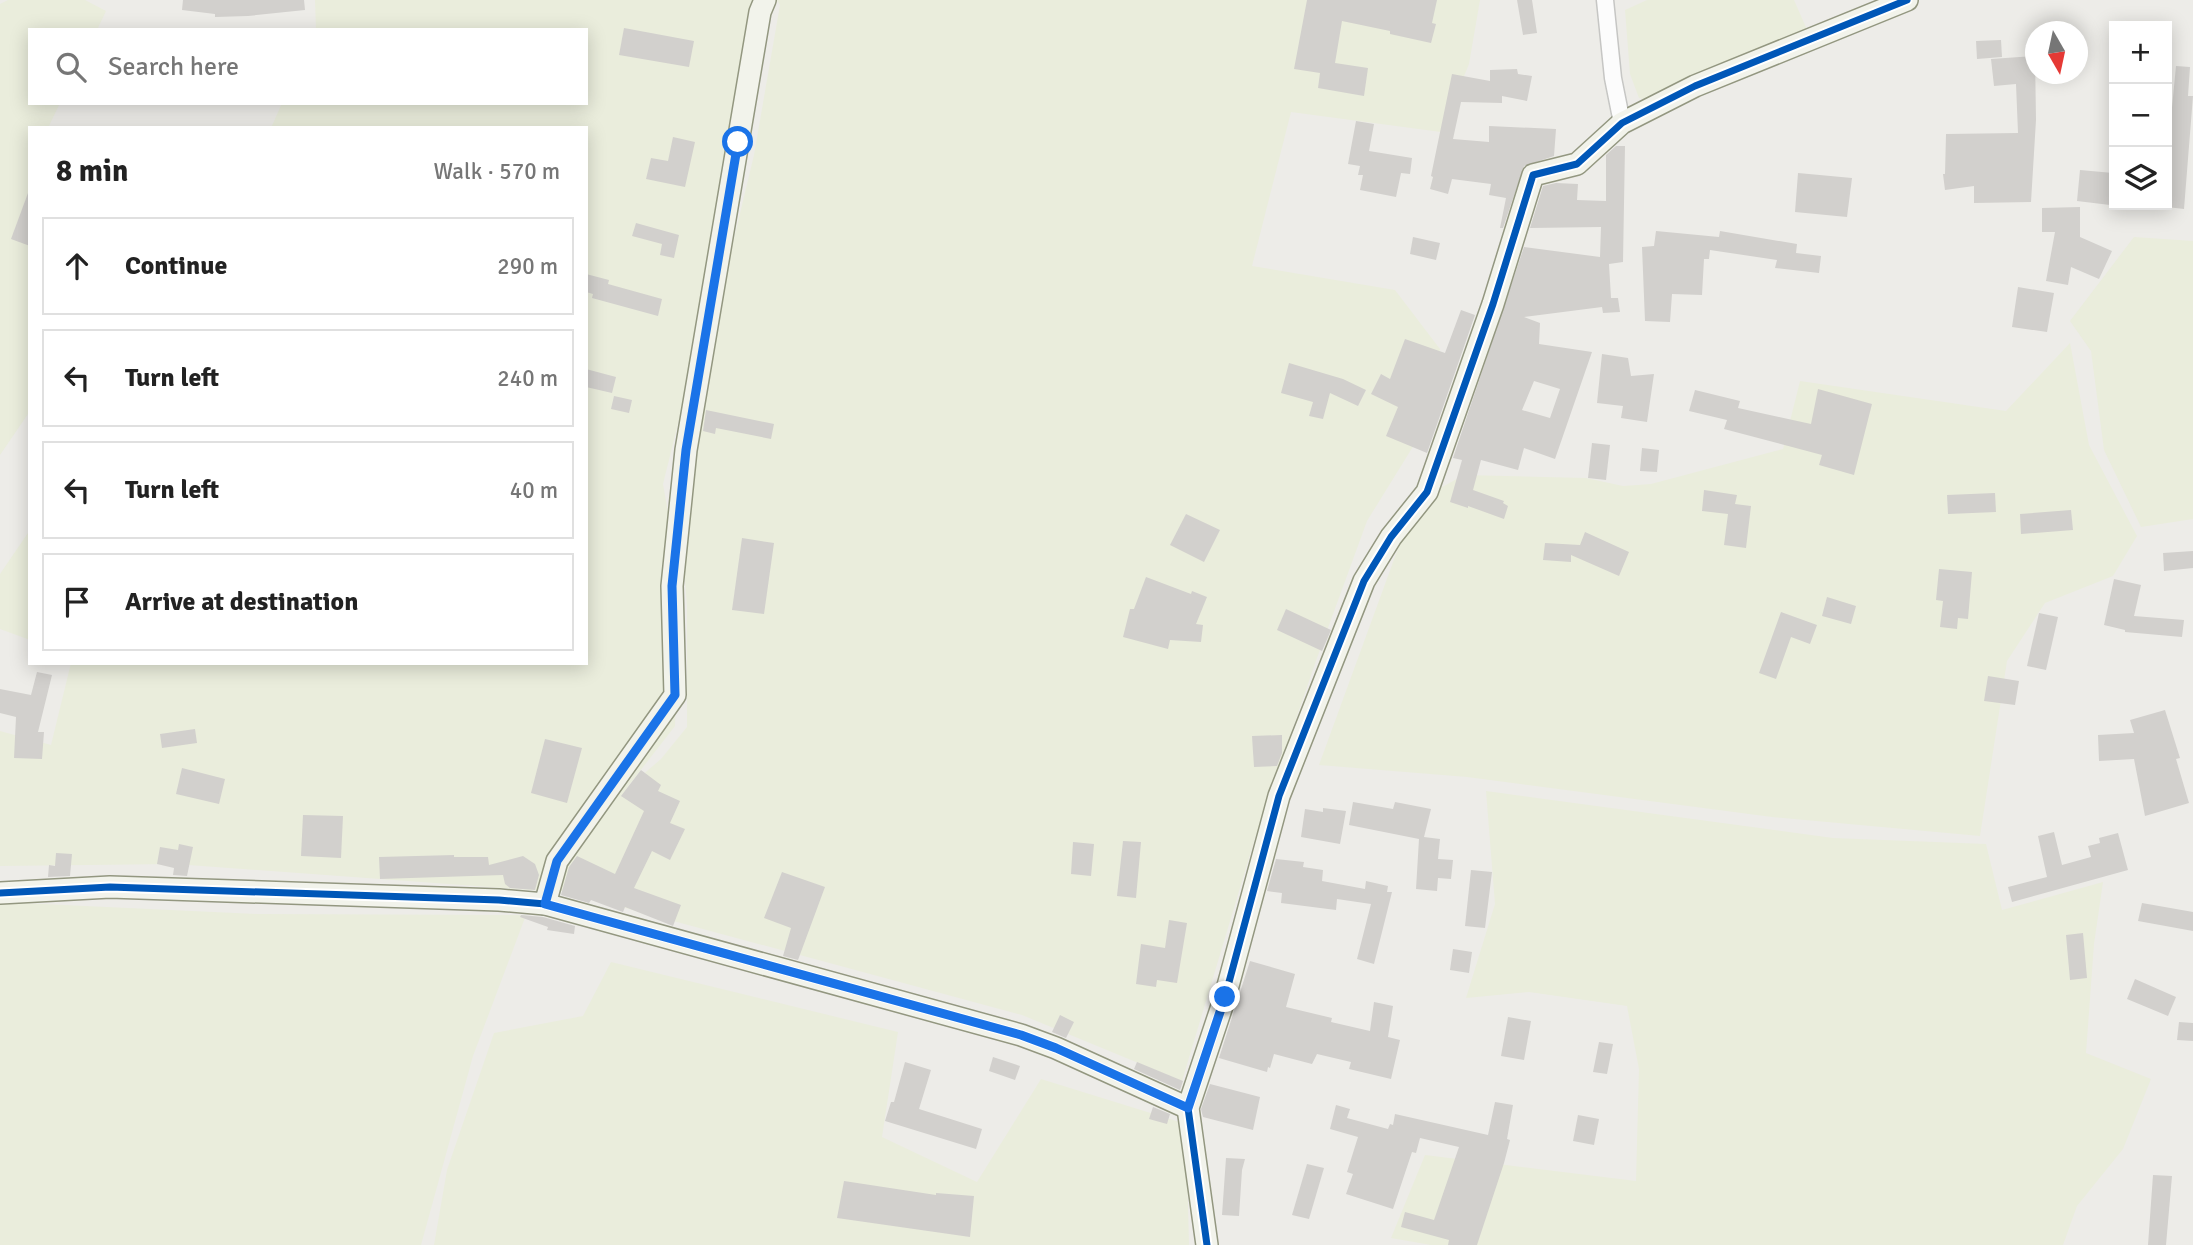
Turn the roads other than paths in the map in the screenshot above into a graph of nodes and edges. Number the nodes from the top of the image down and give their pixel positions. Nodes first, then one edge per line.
1 (765, 0) edge
2 (1605, 0) edge
3 (1908, 0) edge
4 (1622, 123) junction
5 (0, 892) edge
6 (545, 904) junction
7 (1188, 1108) junction
8 (1207, 1245) edge

1 - 6 street
2 - 4 street
3 - 4 street
4 - 7 street
5 - 6 street
6 - 7 street
7 - 8 street

